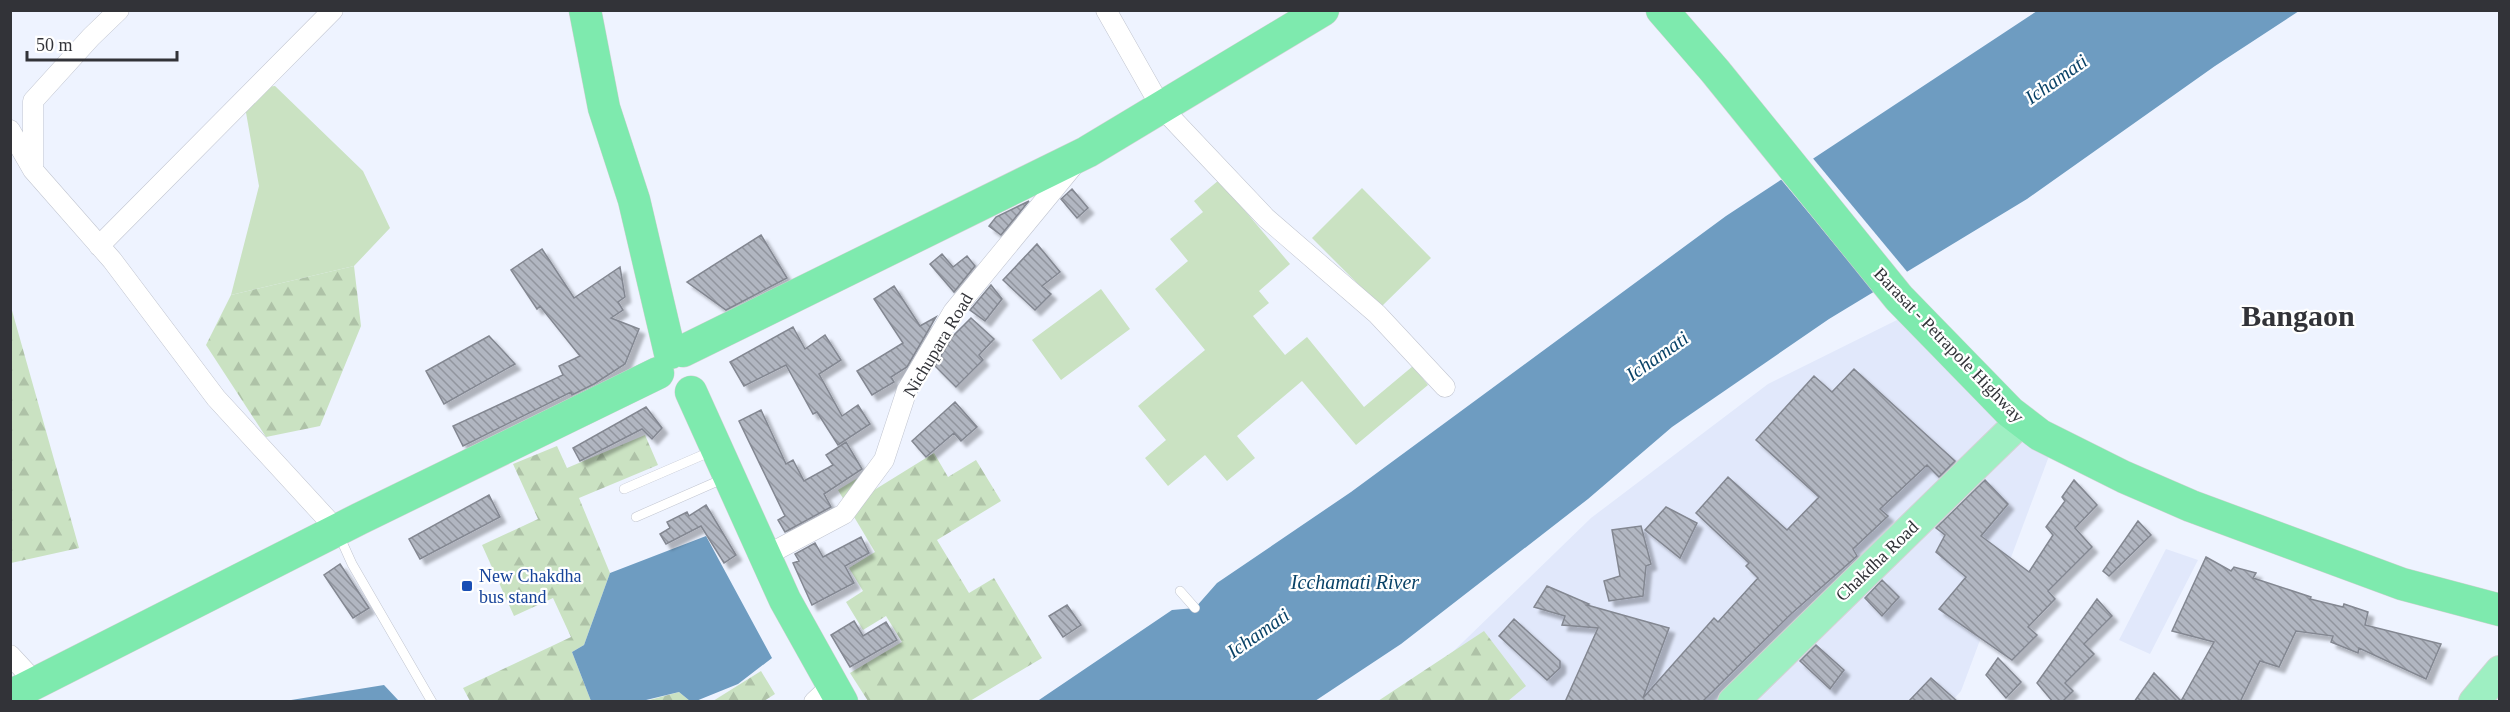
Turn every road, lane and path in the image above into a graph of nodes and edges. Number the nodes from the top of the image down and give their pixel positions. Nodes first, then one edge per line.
1 (119, 10) edge
2 (333, 10) edge
3 (585, 10) edge
4 (1106, 10) edge
5 (1323, 10) edge
6 (1662, 10) edge
7 (1161, 107) junction
8 (10, 130) edge
9 (1088, 152) junction
10 (33, 170) junction
11 (99, 246) junction
12 (670, 359) junction
13 (1445, 387) dead end
14 (2021, 421) junction
15 (723, 462) junction
16 (624, 489) dead end
17 (636, 517) dead end
18 (338, 531) junction
19 (768, 555) junction
20 (1180, 591) dead end
21 (1195, 608) dead end
22 (2499, 610) edge
23 (10, 655) edge
24 (2499, 671) edge
25 (23, 689) edge
26 (832, 695) edge
27 (432, 702) edge
28 (1733, 702) edge
29 (2474, 702) edge

1 - 10 street
2 - 11 street
3 - 12 highway
4 - 7 street
5 - 7 highway
6 - 14 highway, Barasat - Petrapole Highway
7 - 9 highway
7 - 13 street
8 - 10 street
9 - 12 highway
9 - 19 street, Nichupara Road
10 - 11 street
11 - 18 street
12 - 15 highway
12 - 18 highway
14 - 22 highway, Barasat - Petrapole Highway
14 - 28 main road, Chakdha Road
15 - 16 lane
15 - 17 lane
15 - 19 highway
18 - 25 highway
18 - 27 lane
19 - 26 highway
20 - 21 lane
23 - 25 street
24 - 29 main road

